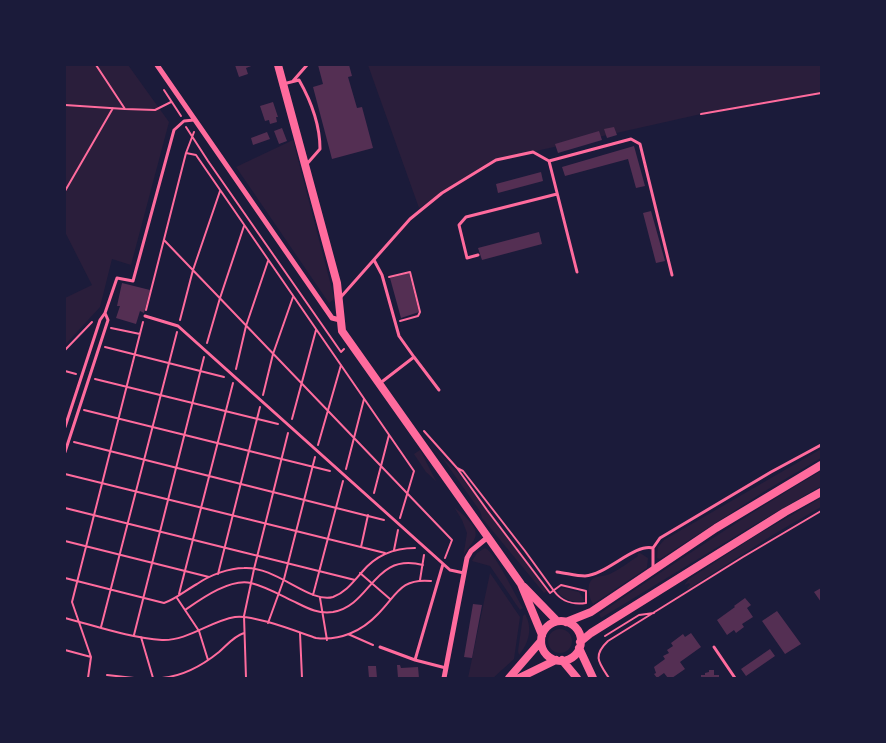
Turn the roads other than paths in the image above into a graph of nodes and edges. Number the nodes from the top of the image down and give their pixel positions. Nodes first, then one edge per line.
1 (157, 65) edge
2 (278, 65) edge
3 (307, 65) edge
4 (293, 82) junction
5 (283, 84) junction
6 (196, 122) junction
7 (549, 161) junction
8 (305, 166) junction
9 (557, 194) junction
10 (478, 255) dead end
11 (374, 260) junction
12 (577, 272) dead end
13 (672, 275) dead end
14 (339, 298) junction
15 (105, 314) junction
16 (145, 316) dead end
17 (340, 320) junction
18 (414, 357) junction
19 (378, 384) junction
20 (439, 390) dead end
21 (65, 427) edge
22 (821, 445) edge
23 (65, 452) edge
24 (821, 465) edge
25 (821, 492) edge
26 (488, 537) junction
27 (653, 548) junction
28 (443, 564) junction
29 (654, 570) junction
30 (557, 572) dead end
31 (464, 573) junction
32 (521, 584) junction
33 (558, 621) junction
34 (566, 622) junction
35 (541, 638) junction
36 (580, 645) junction
37 (380, 647) road end
38 (714, 648) dead end
39 (414, 660) junction
40 (559, 660) junction
41 (446, 668) junction
42 (444, 678) edge
43 (509, 678) edge
44 (519, 678) edge
45 (577, 678) edge
46 (593, 678) edge
47 (735, 678) edge

1 - 6 street
2 - 5 street
3 - 4 lane
4 - 5 lane
4 - 8 lane
5 - 8 street
6 - 15 lane
6 - 17 street
7 - 9 lane
7 - 11 lane
7 - 13 lane
8 - 14 street
9 - 10 lane
9 - 12 lane
11 - 14 lane
11 - 18 lane
14 - 17 street
15 - 21 lane
15 - 23 lane
16 - 28 lane
17 - 19 street
18 - 19 lane
18 - 20 lane
19 - 26 street
22 - 27 lane
24 - 29 street
25 - 36 street
26 - 31 street
26 - 32 street
27 - 29 lane
27 - 30 lane
28 - 31 lane
28 - 39 lane
29 - 34 street
31 - 41 street
32 - 33 street
32 - 35 street
33 - 34 street
33 - 35 street
34 - 36 street
35 - 40 street
35 - 43 street
36 - 40 street
36 - 46 street
37 - 39 lane
38 - 47 lane
39 - 41 lane
40 - 44 street
40 - 45 street
41 - 42 street

